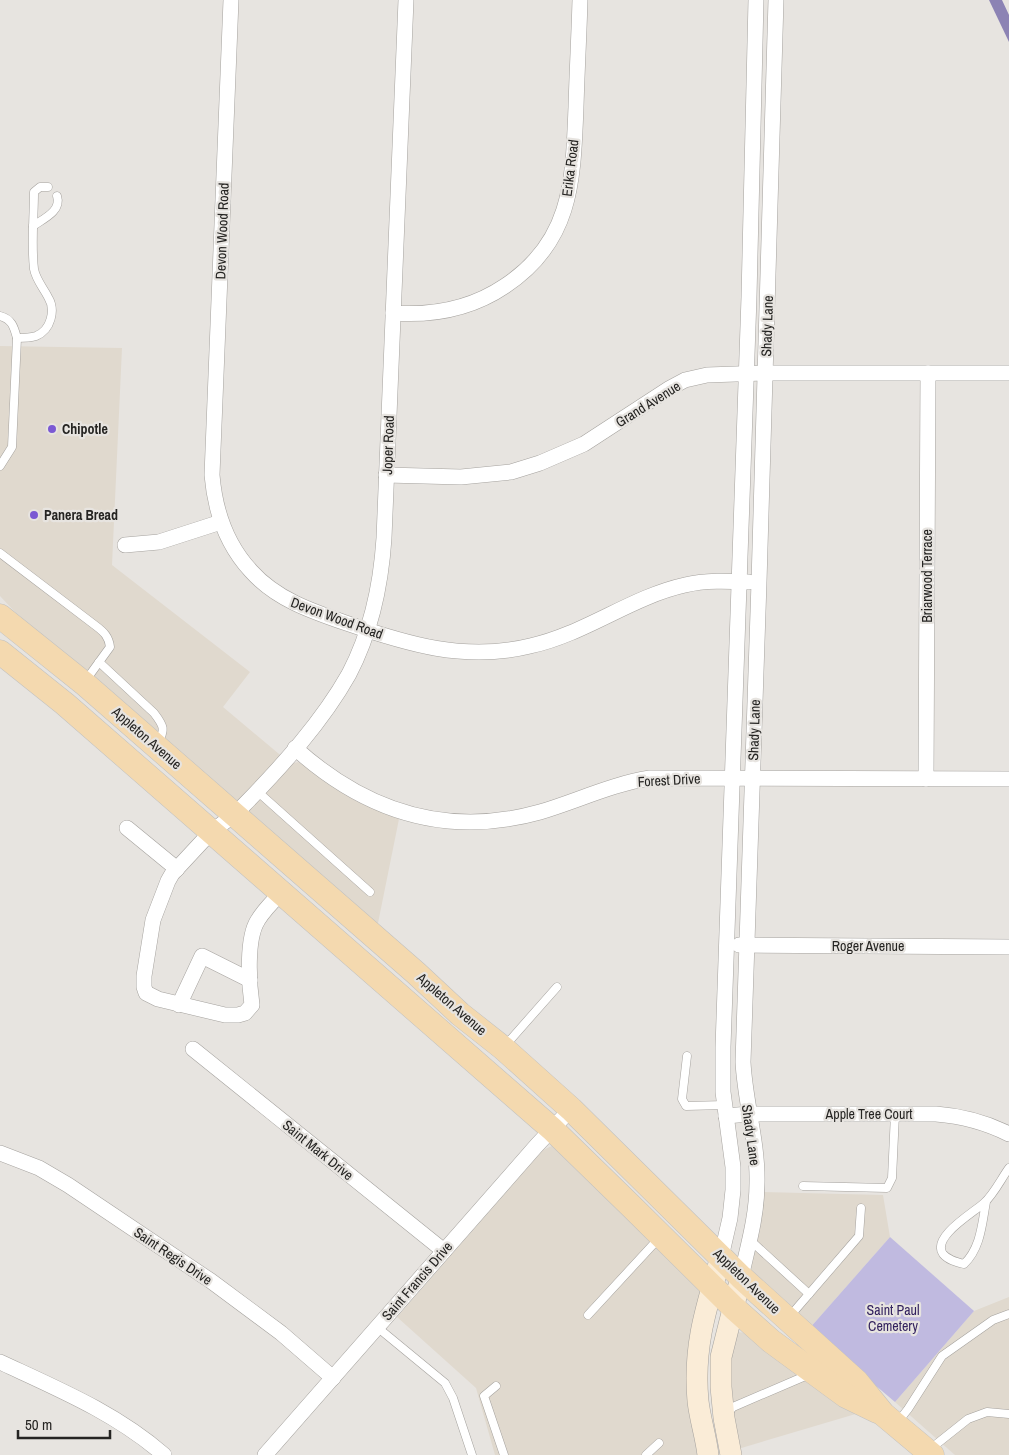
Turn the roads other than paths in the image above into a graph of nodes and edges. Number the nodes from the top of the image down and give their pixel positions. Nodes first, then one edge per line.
1 (231, 0) edge
2 (406, 0) edge
3 (580, 0) edge
4 (756, 0) edge
5 (776, 0) edge
6 (48, 187) dead end
7 (58, 200) dead end
8 (34, 226) junction
9 (393, 313) junction
10 (0, 316) edge
11 (17, 338) junction
12 (745, 373) junction
13 (766, 373) junction
14 (928, 373) junction
15 (1009, 373) edge
16 (0, 466) edge
17 (386, 475) junction
18 (221, 522) junction
19 (125, 545) dead end
20 (0, 553) edge
21 (739, 581) junction
22 (760, 582) junction
23 (0, 616) edge
24 (367, 630) junction
25 (0, 652) edge
26 (99, 662) junction
27 (84, 683) junction
28 (65, 704) junction
29 (156, 746) junction
30 (295, 748) junction
31 (733, 778) junction
32 (753, 778) junction
33 (926, 779) junction
34 (1009, 779) edge
35 (257, 791) junction
36 (234, 815) junction
37 (127, 828) dead end
38 (211, 832) junction
39 (177, 869) junction
40 (370, 892) dead end
41 (281, 893) junction
42 (727, 945) junction
43 (747, 945) junction
44 (1009, 947) edge
45 (390, 951) junction
46 (372, 972) junction
47 (250, 980) junction
48 (557, 987) dead end
49 (179, 1005) junction
50 (503, 1048) junction
51 (192, 1049) dead end
52 (687, 1056) dead end
53 (572, 1109) junction
54 (725, 1110) junction
55 (749, 1114) junction
56 (895, 1114) junction
57 (552, 1129) junction
58 (1009, 1134) edge
59 (0, 1153) edge
60 (1009, 1168) edge
61 (803, 1186) dead end
62 (986, 1202) junction
63 (861, 1208) dead end
64 (661, 1236) junction
65 (750, 1240) junction
66 (444, 1251) junction
67 (721, 1257) junction
68 (741, 1277) junction
69 (712, 1286) junction
70 (809, 1294) junction
71 (734, 1308) junction
72 (588, 1314) dead end
73 (1009, 1314) edge
74 (787, 1320) junction
75 (377, 1327) junction
76 (0, 1362) edge
77 (813, 1372) junction
78 (333, 1378) junction
79 (496, 1386) dead end
80 (1009, 1414) edge
81 (724, 1418) junction
82 (889, 1419) junction
83 (703, 1428) junction
84 (659, 1443) dead end
85 (923, 1450) edge
86 (164, 1455) edge
87 (265, 1455) edge
88 (472, 1455) edge
89 (504, 1455) edge
90 (646, 1455) edge
91 (708, 1455) edge
92 (731, 1455) edge

1 - 18 street, Devon Wood Road
2 - 9 street, Joper Road
3 - 9 street, Erika Road
4 - 12 street, Shady Lane
5 - 13 street, Shady Lane
6 - 8 lane
7 - 8 lane
8 - 11 lane
9 - 17 street, Joper Road
10 - 11 lane
11 - 16 lane
12 - 13 street, Grand Avenue
12 - 17 street, Grand Avenue
12 - 21 street, Shady Lane
13 - 14 street, Grand Avenue
13 - 22 street, Shady Lane
14 - 15 street, Grand Avenue
14 - 33 street, Briarwood Terrace
17 - 24 street, Joper Road
18 - 19 street
18 - 24 street, Devon Wood Road
20 - 26 lane
21 - 22 street, Devon Wood Road
21 - 24 street, Devon Wood Road
21 - 31 street, Shady Lane
22 - 32 street, Shady Lane
23 - 27 main road, Appleton Avenue
24 - 30 street, Joper Road
25 - 28 main road, Appleton Avenue
26 - 27 lane
26 - 29 lane
27 - 28 main road
27 - 29 main road, Appleton Avenue
28 - 38 main road, Appleton Avenue
29 - 36 main road, Appleton Avenue
30 - 31 street, Forest Drive
30 - 35 street, Joper Road
31 - 32 street, Forest Drive
31 - 42 street, Shady Lane
32 - 33 street, Forest Drive
32 - 43 street, Shady Lane
33 - 34 street, Forest Drive
35 - 36 street, Joper Road
35 - 40 lane
36 - 38 street, Joper Road
36 - 45 main road, Appleton Avenue
37 - 39 street
38 - 39 street, Joper Road
38 - 41 main road, Appleton Avenue
39 - 49 street, Joper Road
41 - 46 main road, Appleton Avenue
41 - 47 street, Joper Road
42 - 43 street, Roger Avenue
42 - 54 street, Shady Lane
43 - 44 street, Roger Avenue
43 - 55 street, Shady Lane
45 - 46 main road
45 - 50 main road, Appleton Avenue
46 - 57 main road, Appleton Avenue
47 - 49 street, Joper Road
47 - 49 street
48 - 50 lane
50 - 53 main road, Appleton Avenue
51 - 66 street, Saint Mark Drive
52 - 54 lane
53 - 57 street, Saint Francis Drive
53 - 67 main road, Appleton Avenue
54 - 55 street, Apple Tree Court
54 - 67 street, Shady Lane
55 - 56 street, Apple Tree Court
55 - 65 street, Shady Lane
56 - 58 street, Apple Tree Court
56 - 61 lane
57 - 64 main road, Appleton Avenue
57 - 66 street, Saint Francis Drive
59 - 78 street, Saint Regis Drive
60 - 62 lane
62 - 62 lane
63 - 70 lane
64 - 69 main road, Appleton Avenue
64 - 72 lane
65 - 68 street, Shady Lane
65 - 70 lane
66 - 75 street, Saint Francis Drive
67 - 68 main road, Appleton Avenue
67 - 69 street, Shady Lane
68 - 71 street, Shady Lane
68 - 74 main road, Appleton Avenue
69 - 71 main road, Appleton Avenue
69 - 83 street, Shady Lane
70 - 74 lane
71 - 77 main road, Appleton Avenue
71 - 81 street, Shady Lane
73 - 82 lane
74 - 82 main road, Appleton Avenue
75 - 78 street, Saint Francis Drive
75 - 88 lane
76 - 86 street
77 - 81 lane
77 - 82 main road, Appleton Avenue
78 - 87 street, Saint Francis Drive
79 - 89 lane
80 - 85 lane
81 - 83 street
81 - 92 street, Shady Lane
82 - 85 main road, Appleton Avenue
83 - 91 street, Shady Lane
84 - 90 lane

